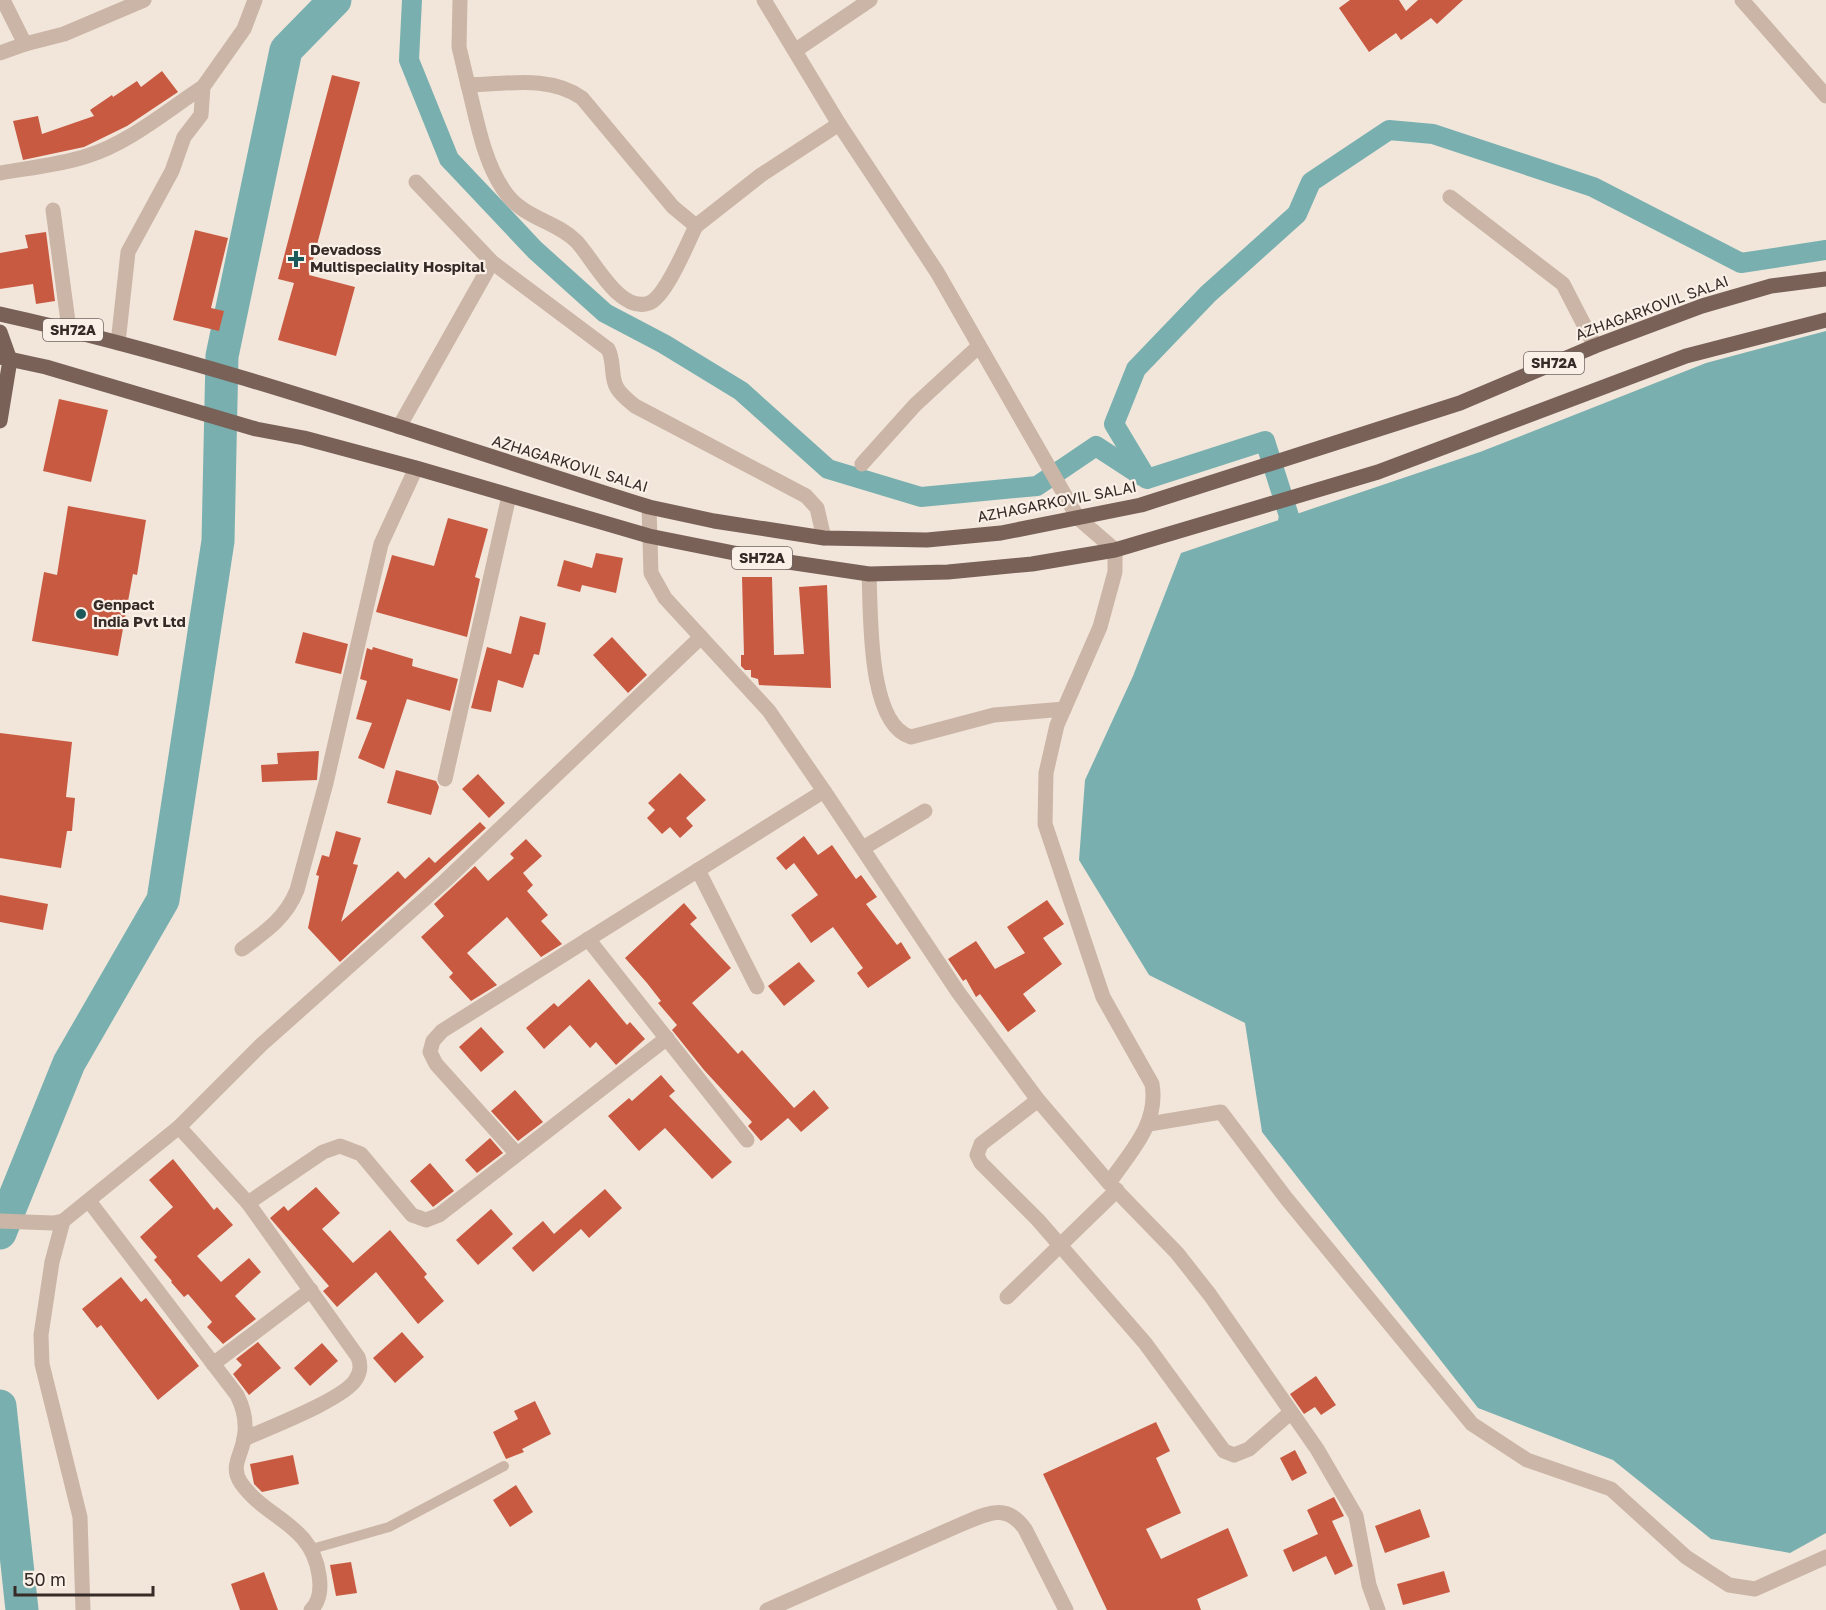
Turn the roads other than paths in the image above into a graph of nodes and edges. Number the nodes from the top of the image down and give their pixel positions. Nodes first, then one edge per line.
1 (3, 0) edge
2 (144, 0) edge
3 (255, 0) edge
4 (460, 0) edge
5 (764, 0) edge
6 (1742, 0) edge
7 (860, 3) edge
8 (25, 44) junction
9 (796, 50) junction
10 (0, 53) edge
11 (468, 85) junction
12 (203, 87) junction
13 (1826, 96) edge
14 (839, 124) junction
15 (0, 172) edge
16 (416, 182) dead end
17 (1450, 196) dead end
18 (53, 210) dead end
19 (696, 226) junction
20 (492, 262) junction
21 (1826, 279) edge
22 (0, 314) edge
23 (1826, 320) edge
24 (69, 329) junction
25 (0, 332) edge
26 (118, 343) junction
27 (979, 346) junction
28 (1595, 346) junction
29 (5, 358) edge
30 (0, 422) edge
31 (399, 428) junction
32 (862, 464) dead end
33 (416, 468) junction
34 (509, 496) junction
35 (649, 507) junction
36 (1078, 518) junction
37 (650, 536) junction
38 (824, 538) junction
39 (1115, 550) junction
40 (869, 574) junction
41 (701, 637) junction
42 (1064, 709) junction
43 (445, 779) dead end
44 (824, 791) junction
45 (925, 811) dead end
46 (863, 849) junction
47 (698, 870) junction
48 (588, 939) junction
49 (242, 949) dead end
50 (757, 987) dead end
51 (667, 1038) junction
52 (1038, 1100) junction
53 (1149, 1124) junction
54 (179, 1126) junction
55 (747, 1140) dead end
56 (517, 1154) junction
57 (1113, 1186) junction
58 (88, 1201) junction
59 (248, 1203) junction
60 (0, 1221) edge
61 (58, 1222) junction
62 (1060, 1246) junction
63 (311, 1290) junction
64 (1007, 1297) dead end
65 (213, 1364) junction
66 (1290, 1413) junction
67 (244, 1439) junction
68 (504, 1466) dead end
69 (312, 1549) junction
70 (1826, 1557) edge
71 (83, 1610) edge
72 (311, 1610) edge
73 (766, 1610) edge
74 (1066, 1610) edge
75 (1378, 1610) edge

1 - 8 street
2 - 8 street
3 - 12 street
4 - 11 street
5 - 9 street
6 - 13 street
7 - 9 street
8 - 10 street
9 - 14 street
11 - 19 street
11 - 19 street
12 - 15 street
12 - 26 street
14 - 19 street
14 - 27 street
16 - 20 street
17 - 28 street
18 - 24 street
20 - 31 street
20 - 38 street
21 - 28 main road, AZHAGARKOVIL SALAI / SH72A
22 - 24 main road, AZHAGARKOVIL SALAI / SH72A
23 - 39 main road, SH72A
24 - 26 main road, AZHAGARKOVIL SALAI / SH72A
25 - 29 main road
26 - 31 main road, AZHAGARKOVIL SALAI / SH72A
27 - 32 street
27 - 36 street
28 - 36 main road, AZHAGARKOVIL SALAI / SH72A
29 - 30 main road
29 - 33 main road, SH72A
31 - 35 main road, AZHAGARKOVIL SALAI / SH72A
33 - 34 main road, SH72A
33 - 49 street
34 - 37 main road, SH72A
34 - 43 street
35 - 37 street
35 - 38 main road, AZHAGARKOVIL SALAI / SH72A
36 - 38 main road, AZHAGARKOVIL SALAI / SH72A
36 - 39 street
37 - 40 main road, SH72A
37 - 41 street
39 - 40 main road, SH72A
39 - 42 street
40 - 42 street
41 - 44 street
41 - 54 street
42 - 53 street
44 - 46 street
44 - 47 street
45 - 46 street
46 - 52 street
47 - 48 street
47 - 50 street
48 - 51 street
48 - 56 street
51 - 55 street
51 - 56 street
52 - 57 street
52 - 62 street
53 - 57 street
53 - 70 street
54 - 58 street
54 - 59 street
56 - 59 street
57 - 62 street
57 - 66 street
58 - 61 street
58 - 65 street
59 - 63 street
60 - 61 street
61 - 71 street
62 - 64 street
62 - 66 street
63 - 65 street
63 - 67 street
65 - 67 street
66 - 75 street
67 - 69 street
68 - 69 lane
69 - 72 street
73 - 74 street

